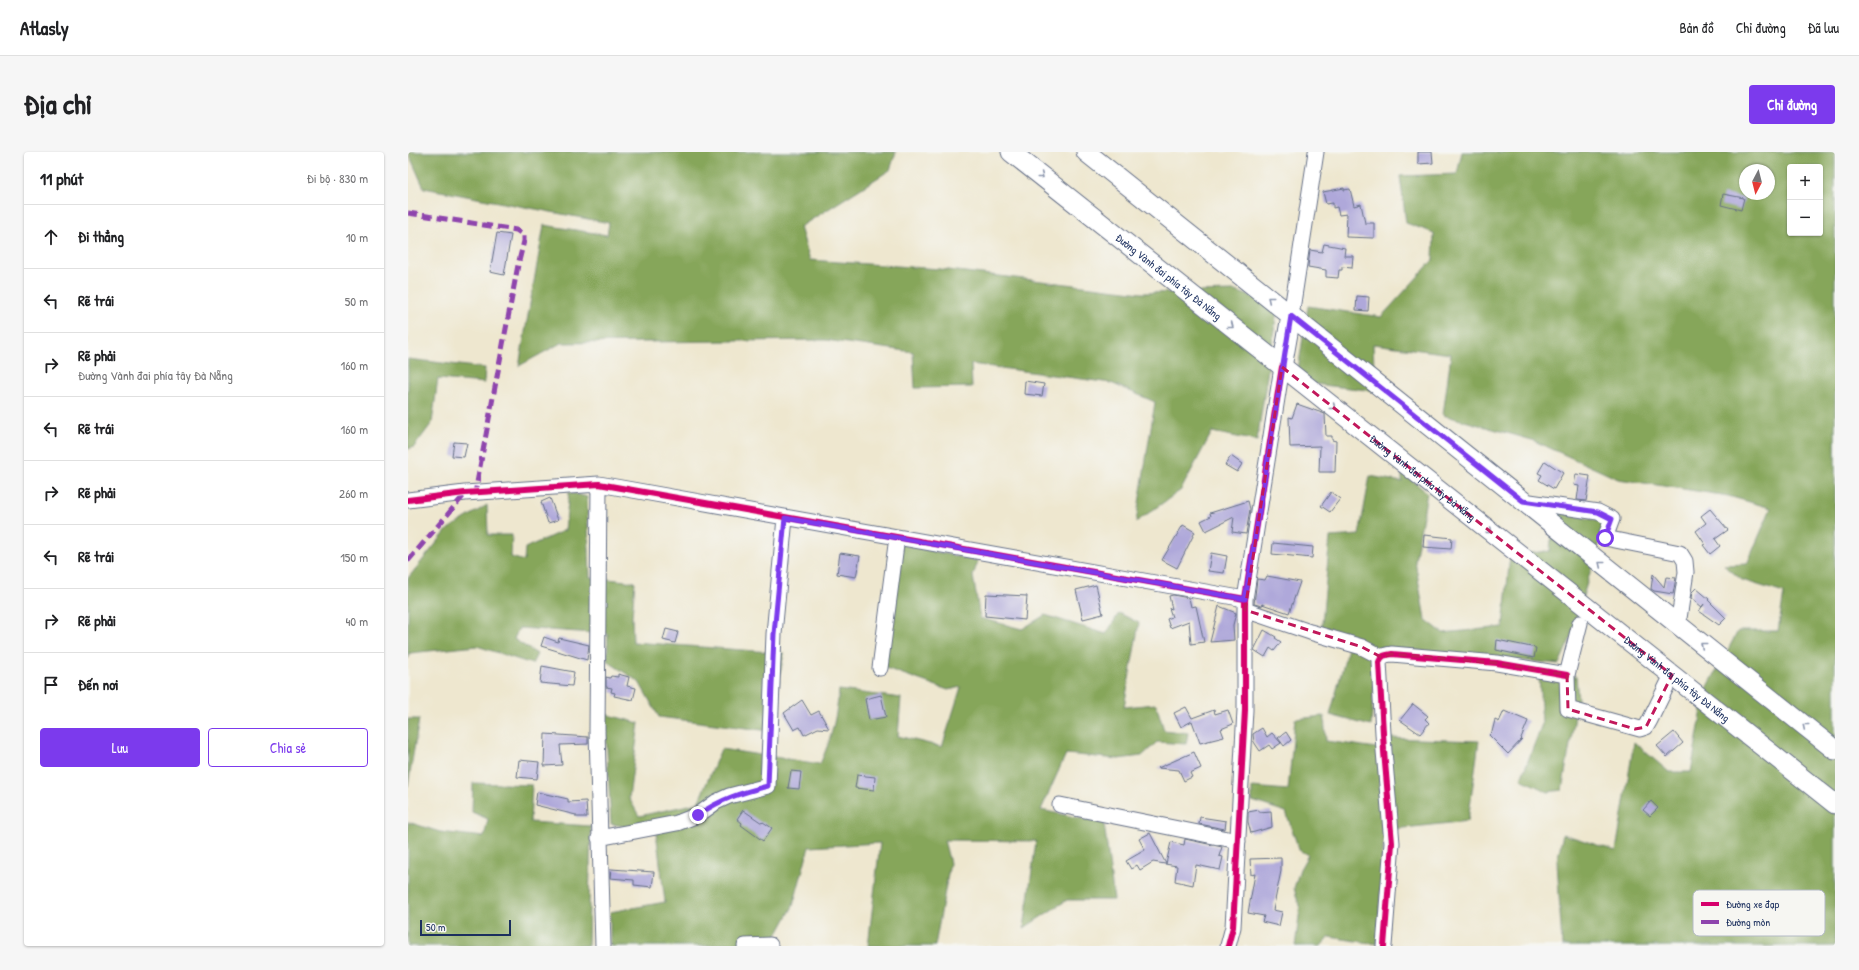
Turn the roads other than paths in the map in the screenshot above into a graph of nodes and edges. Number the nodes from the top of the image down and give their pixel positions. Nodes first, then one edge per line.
1 (1011, 152) edge
2 (1086, 152) edge
3 (1316, 152) edge
4 (1291, 316) junction
5 (1282, 367) junction
6 (599, 484) junction
7 (408, 500) edge
8 (1523, 501) junction
9 (785, 518) junction
10 (897, 537) junction
11 (1245, 604) junction
12 (1580, 624) dead end
13 (1678, 625) junction
14 (1381, 657) junction
15 (880, 668) dead end
16 (1567, 675) junction
17 (1672, 675) junction
18 (1835, 750) edge
19 (1835, 804) edge
20 (1060, 805) dead end
21 (599, 838) junction
22 (1238, 841) junction
23 (770, 944) dead end
24 (603, 946) edge
25 (745, 946) edge
26 (1228, 946) edge
27 (1384, 946) edge

1 -> 5 main road, Đường Vành đai phía tây Đà Nẵng
4 -> 2 main road
3 - 4 street
4 - 5 main road
4 - 8 main road
5 - 11 street
5 -> 17 main road, Đường Vành đai phía tây Đà Nẵng
6 - 7 street
6 - 9 street
6 - 21 street
13 -> 8 main road
8 - 13 street
9 - 10 street
9 - 21 street
10 - 11 street
10 - 15 street
11 - 14 street
11 - 22 street
12 - 16 street
18 -> 13 main road
14 - 16 street
14 - 27 street
16 - 17 street
17 - 19 main road, Đường Vành đai phía tây Đà Nẵng
20 - 22 street
21 - 24 street
22 - 26 street
23 - 25 street

